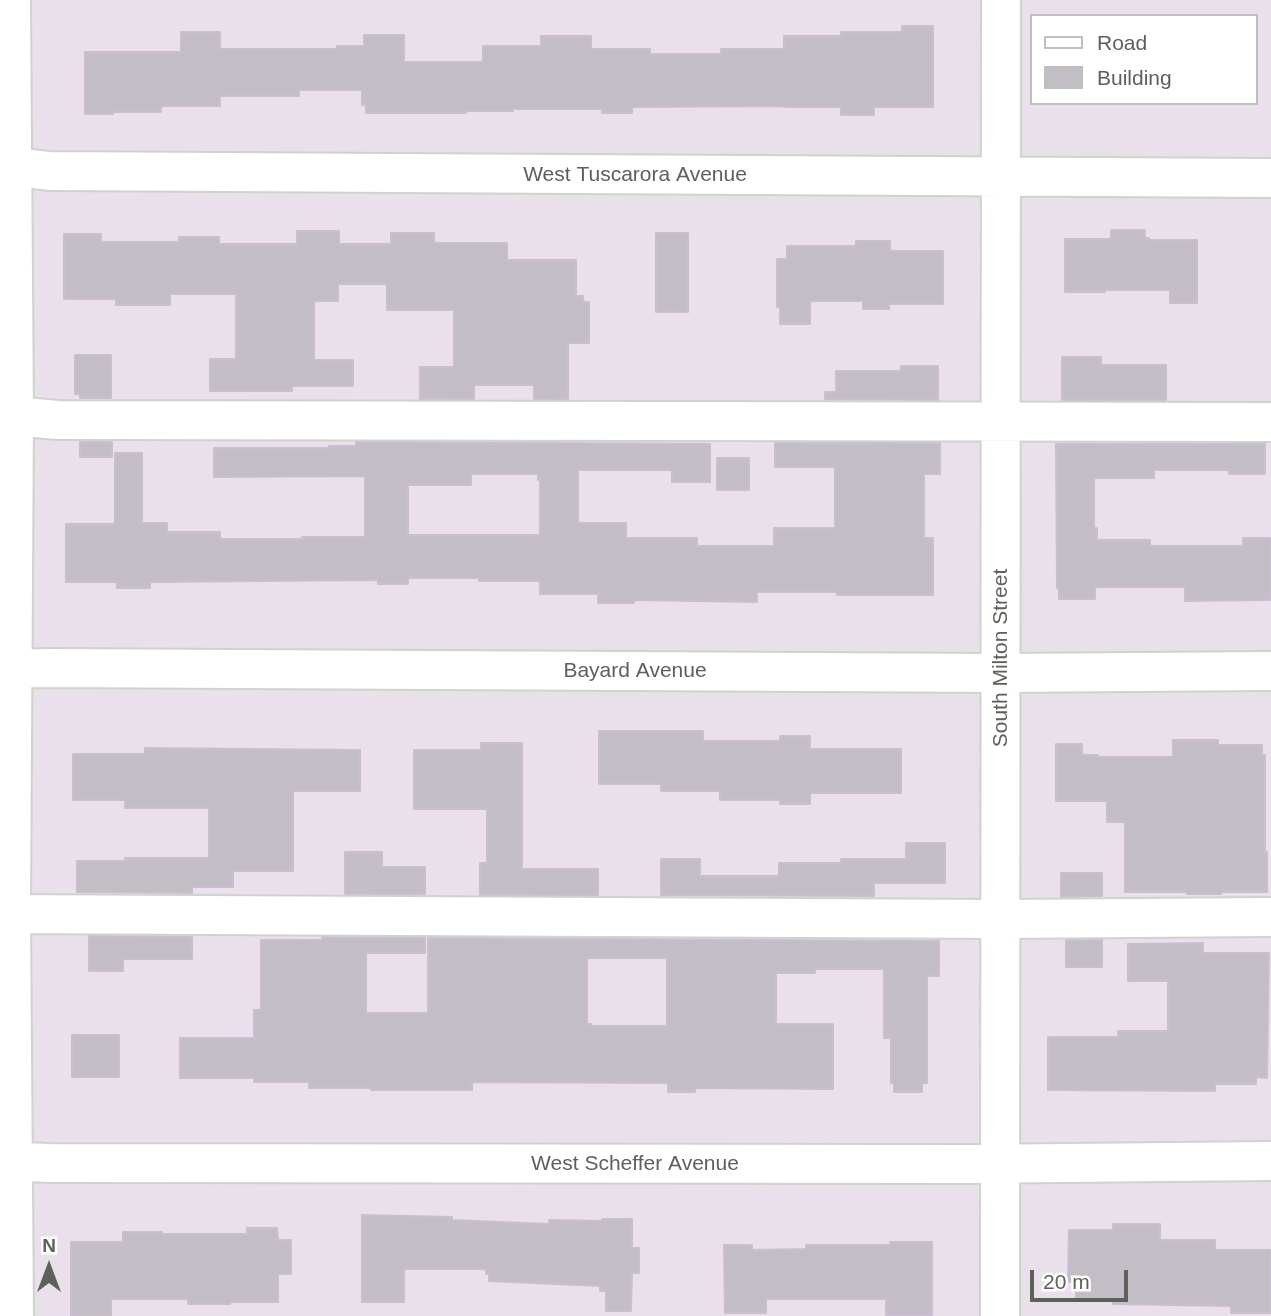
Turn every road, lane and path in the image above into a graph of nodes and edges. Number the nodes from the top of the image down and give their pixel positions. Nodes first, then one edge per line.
1 (10, 0) edge
2 (1001, 0) edge
3 (6, 166) edge
4 (1001, 177) junction
5 (1271, 178) edge
6 (7, 416) edge
7 (1001, 421) junction
8 (1271, 422) edge
9 (6, 669) edge
10 (1271, 671) edge
11 (1001, 673) junction
12 (6, 914) edge
13 (1271, 918) edge
14 (1000, 919) junction
15 (1271, 1161) edge
16 (6, 1162) edge
17 (1000, 1163) junction
18 (13, 1316) edge
19 (1000, 1316) edge

1 - 3 street
2 - 4 street, South Milton Street
3 - 4 street, West Tuscarora Avenue
3 - 6 street
4 - 5 street, West Tuscarora Avenue
4 - 7 street, South Milton Street
6 - 7 street
6 - 9 street
7 - 8 street
7 - 11 street, South Milton Street
9 - 11 street, Bayard Avenue
9 - 12 street
10 - 11 street, Bayard Avenue
11 - 14 street, South Milton Street
12 - 14 street
12 - 16 street
13 - 14 street
14 - 17 street, South Milton Street
15 - 17 street, West Scheffer Avenue
16 - 17 street, West Scheffer Avenue
16 - 18 street
17 - 19 street, South Milton Street

